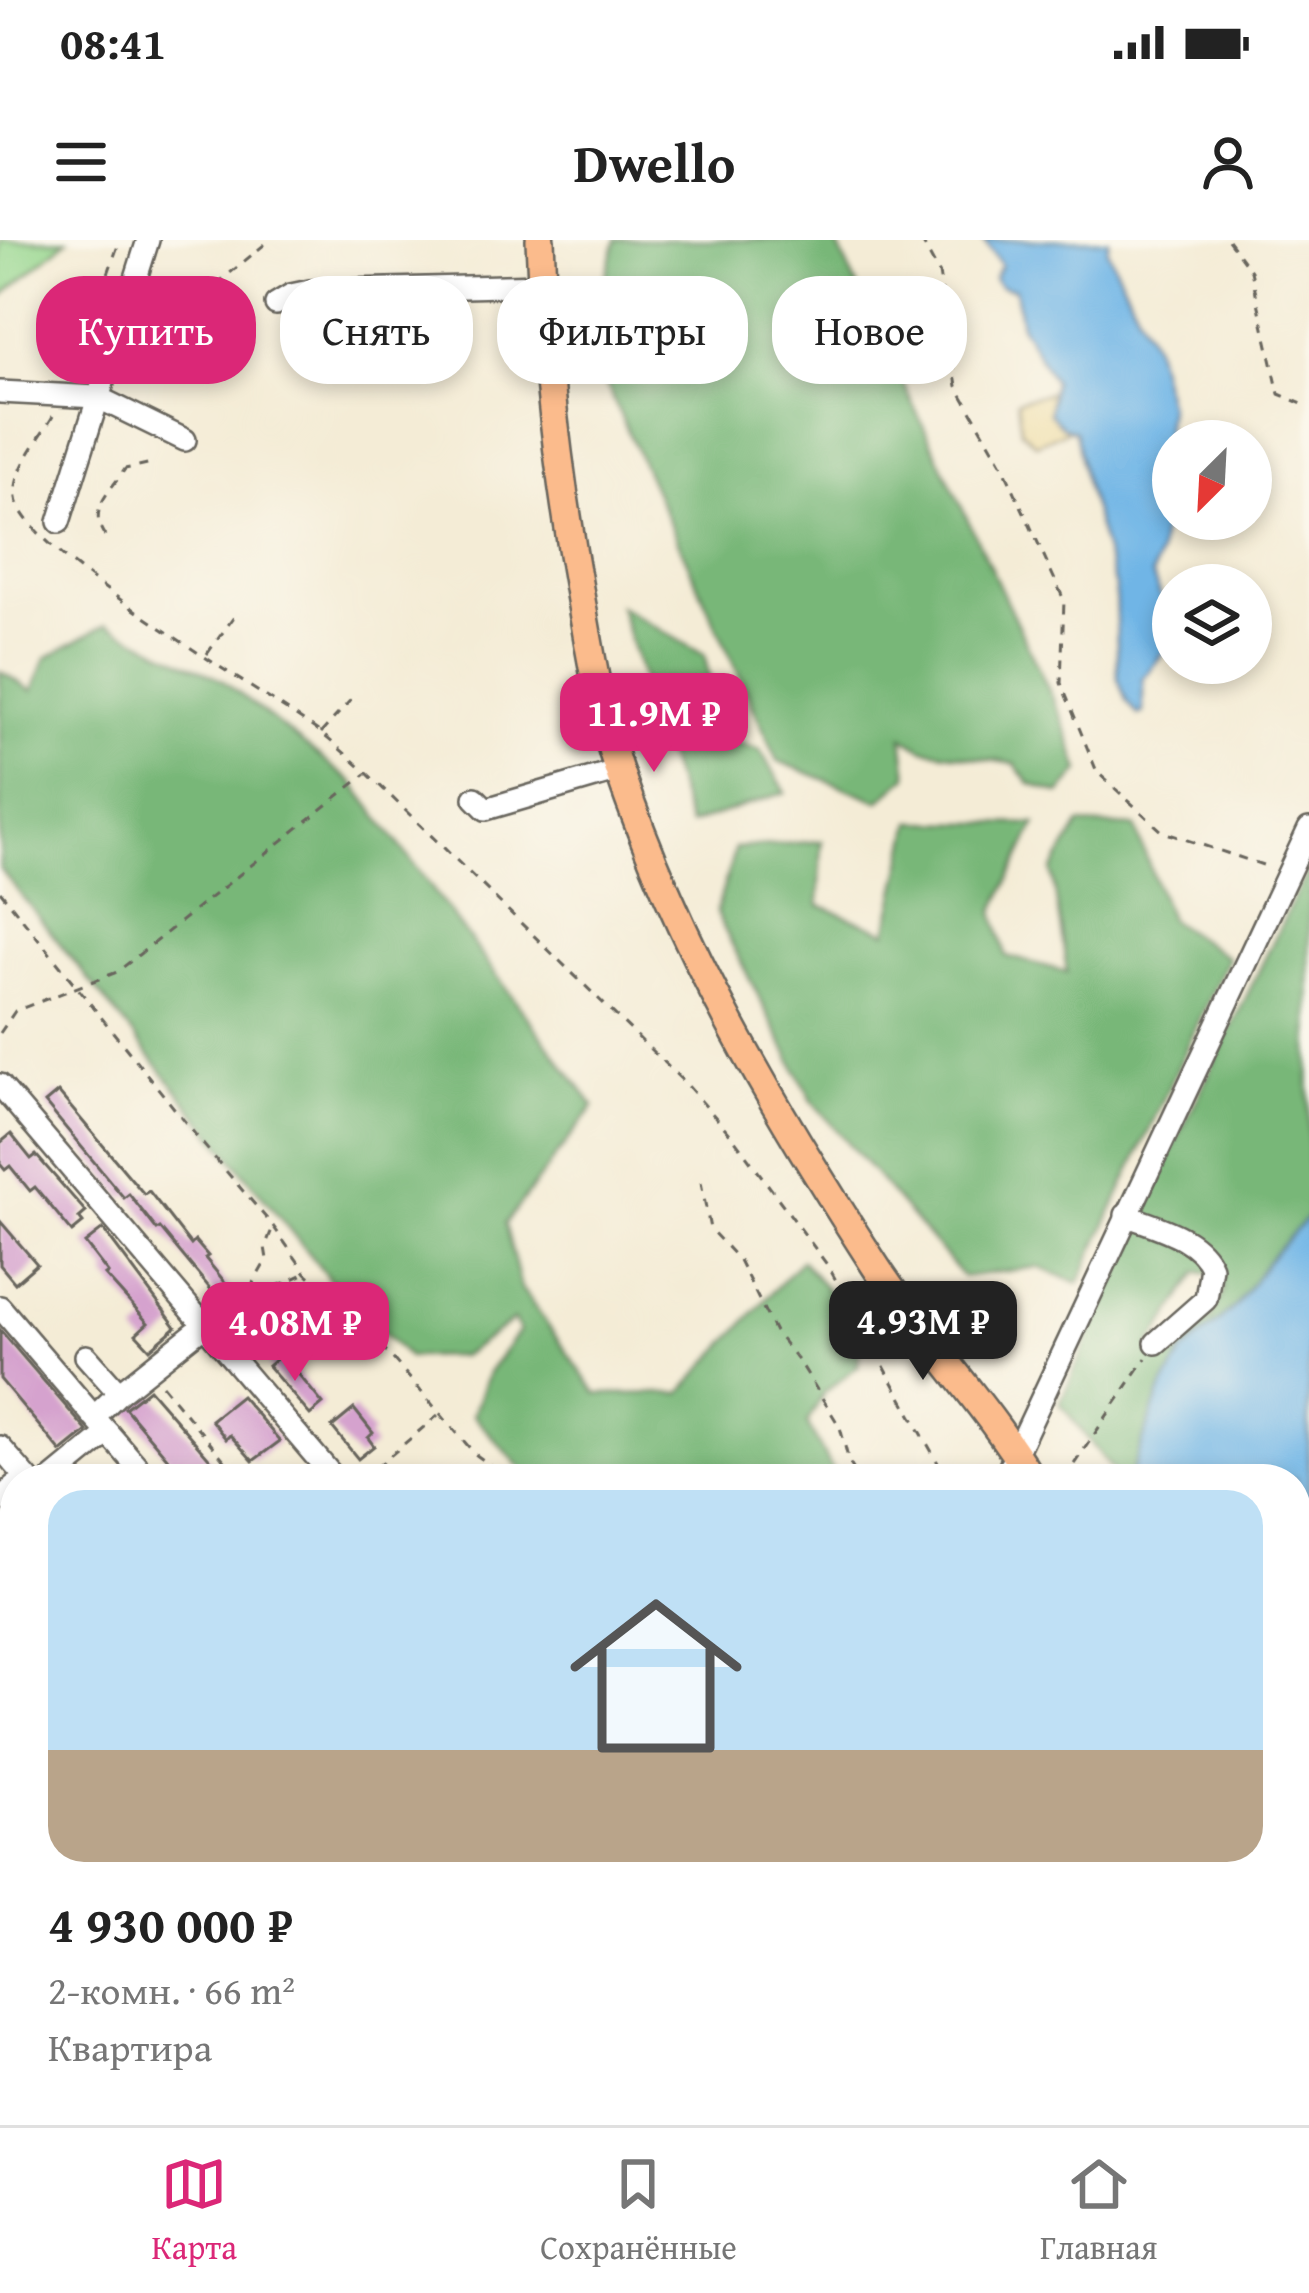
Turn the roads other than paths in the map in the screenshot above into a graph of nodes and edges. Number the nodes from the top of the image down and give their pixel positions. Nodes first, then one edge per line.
1 (148, 240) edge
2 (540, 240) edge
3 (542, 276) edge
4 (497, 286) edge
5 (277, 304) dead end
6 (550, 384) edge
7 (100, 387) junction
8 (0, 392) edge
9 (185, 440) dead end
10 (59, 522) dead end
11 (619, 770) junction
12 (475, 798) dead end
13 (1309, 829) edge
14 (0, 1085) edge
15 (1126, 1215) junction
16 (0, 1306) edge
17 (210, 1328) junction
18 (1156, 1343) road end
19 (86, 1356) dead end
20 (119, 1393) junction
21 (101, 1425) junction
22 (66, 1464) edge
23 (135, 1464) edge
24 (323, 1464) edge
25 (1013, 1464) edge
26 (1021, 1464) edge

1 - 7 street
2 - 3 main road
4 - 5 street
6 - 11 main road
7 - 8 street
7 - 9 street
7 - 10 street
11 - 12 street
11 - 25 main road
13 - 15 street
14 - 17 street
15 - 18 street
15 - 26 street
16 - 21 street
17 - 20 street
17 - 24 street
19 - 20 street
20 - 21 street
21 - 22 street
21 - 23 street

